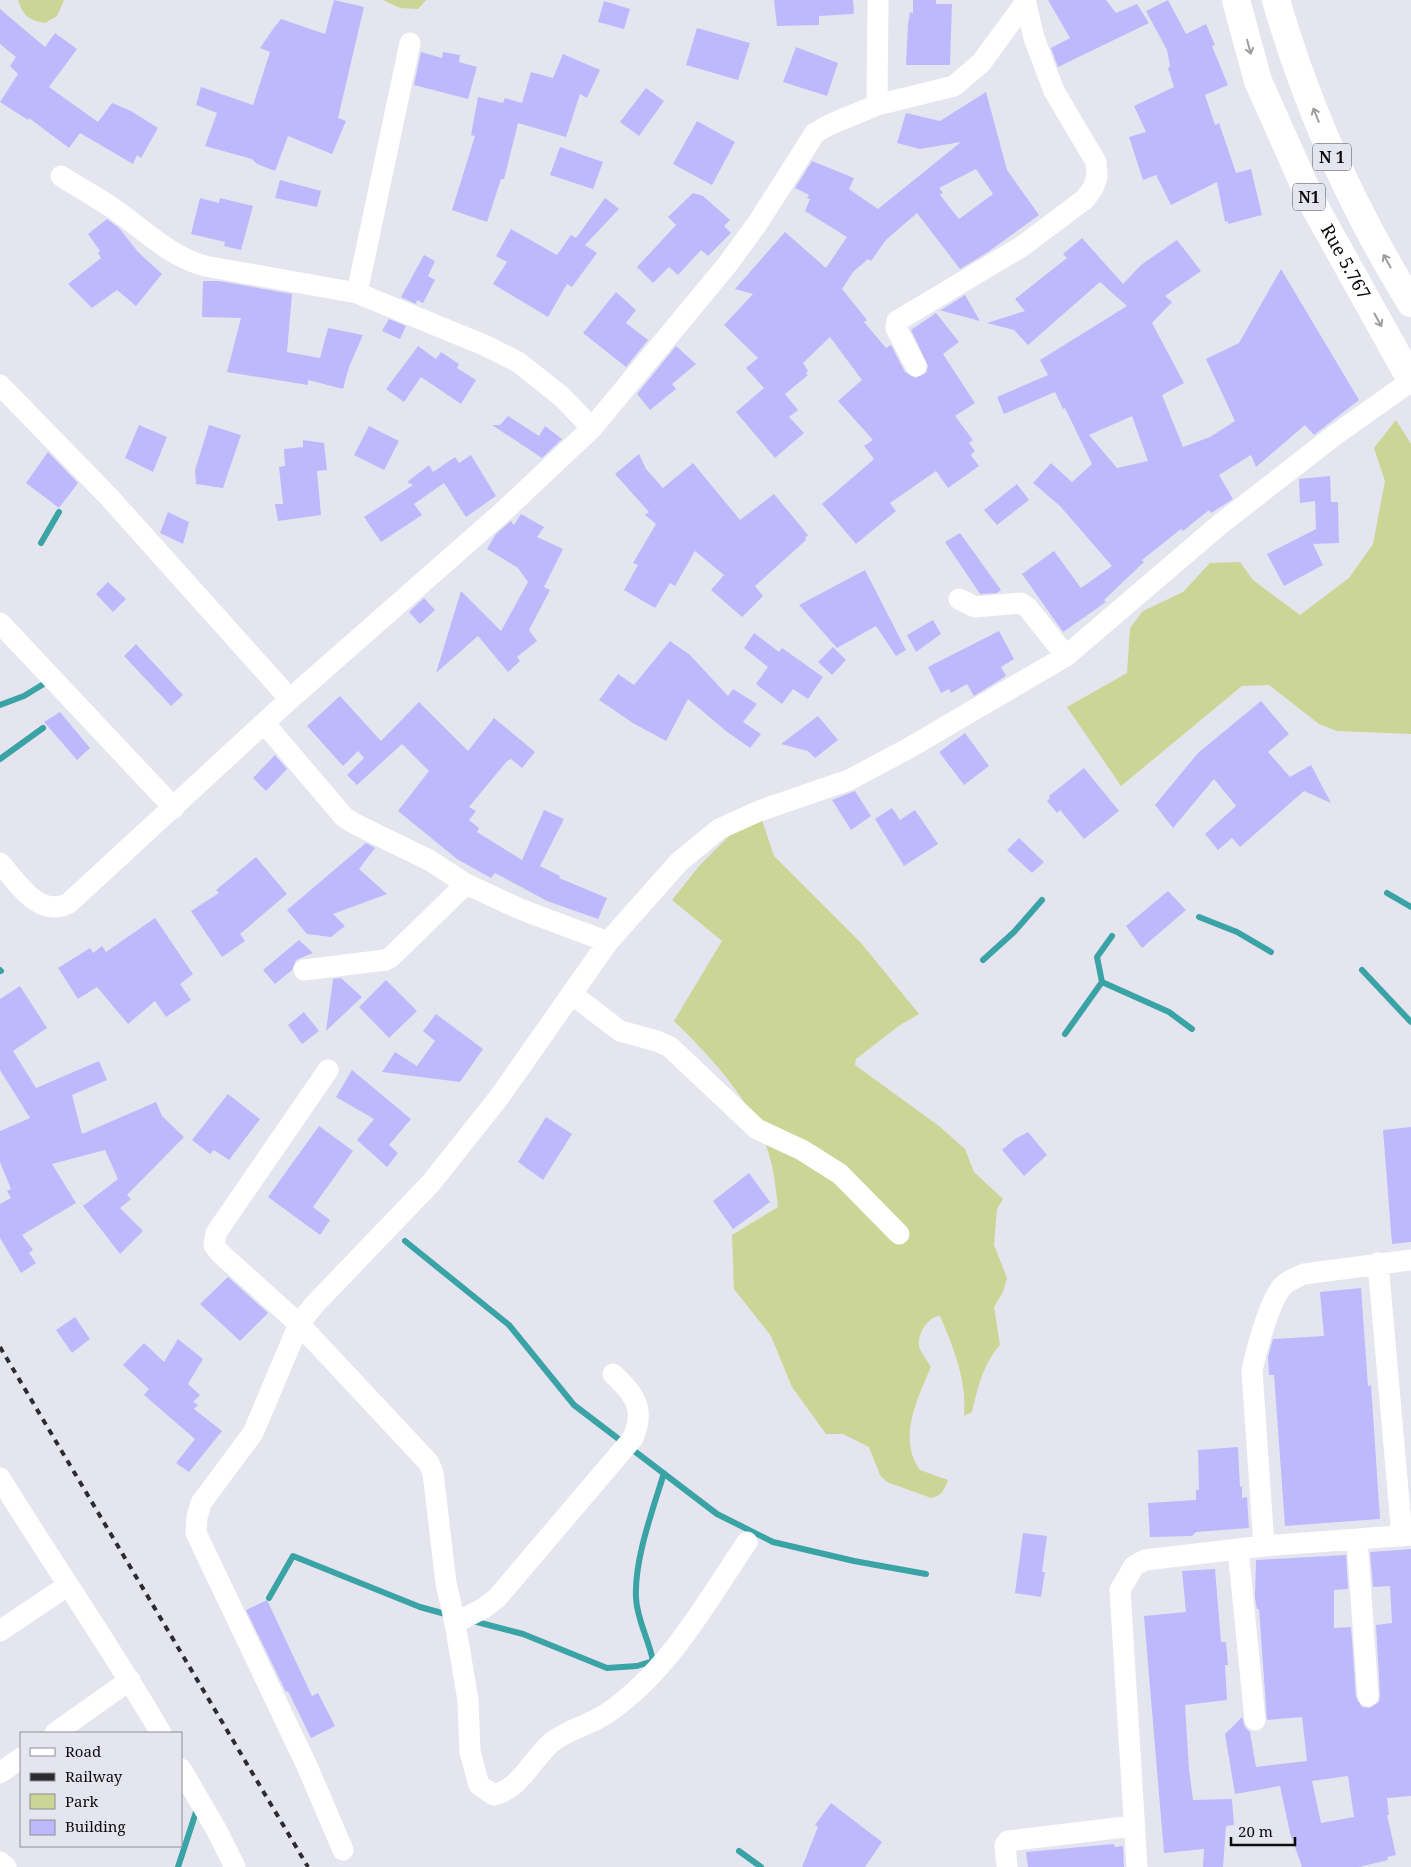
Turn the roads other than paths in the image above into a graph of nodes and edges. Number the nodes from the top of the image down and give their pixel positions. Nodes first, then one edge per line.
1 (878, 0) edge
2 (1236, 0) edge
3 (1276, 0) edge
4 (1025, 1) edge
5 (410, 43) dead end
6 (877, 105) junction
7 (60, 176) dead end
8 (357, 293) junction
9 (1409, 297) edge
10 (916, 366) dead end
11 (1411, 380) edge
12 (0, 385) edge
13 (592, 428) junction
14 (959, 599) dead end
15 (0, 623) edge
16 (1066, 656) junction
17 (290, 699) junction
18 (265, 724) junction
19 (174, 808) junction
20 (0, 863) edge
21 (466, 884) junction
22 (608, 942) junction
23 (304, 970) dead end
24 (573, 994) junction
25 (328, 1070) dead end
26 (898, 1234) dead end
27 (1411, 1260) edge
28 (1378, 1263) junction
29 (299, 1324) junction
30 (612, 1374) dead end
31 (0, 1478) edge
32 (1406, 1535) edge
33 (1356, 1539) junction
34 (747, 1542) dead end
35 (1264, 1546) junction
36 (1238, 1549) junction
37 (67, 1586) junction
38 (455, 1623) junction
39 (0, 1631) edge
40 (130, 1680) junction
41 (1368, 1696) dead end
42 (1255, 1720) dead end
43 (56, 1732) edge
44 (160, 1732) edge
45 (20, 1759) edge
46 (182, 1771) edge
47 (0, 1773) edge
48 (1134, 1826) junction
49 (343, 1850) dead end
50 (0, 1862) edge
51 (6, 1867) edge
52 (235, 1867) edge
53 (1007, 1867) edge
54 (1137, 1867) edge

1 - 6 street
2 -> 11 highway, Rue 5.767 / N1
9 -> 3 highway, N 1
4 - 6 street
4 - 10 street
5 - 8 street
6 - 13 street
7 - 8 street
8 - 13 street
11 - 16 street
12 - 17 street
13 - 17 street
14 - 16 street
15 - 19 street
16 - 22 street
17 - 18 street
18 - 19 street
18 - 21 street
19 - 20 street
21 - 22 street
21 - 23 street
22 - 24 street
24 - 26 street
24 - 29 street
25 - 29 street
27 - 28 street
28 - 32 street
28 - 35 street
29 - 38 street
29 - 49 street
30 - 38 street
31 - 37 street
32 - 33 street
33 - 35 street
33 - 41 street
34 - 38 street
35 - 36 street
36 - 42 street
36 - 48 street
37 - 39 street
37 - 40 street
40 - 43 street
40 - 44 street
45 - 47 street
46 - 52 street
48 - 53 street
48 - 54 street
50 - 51 street

